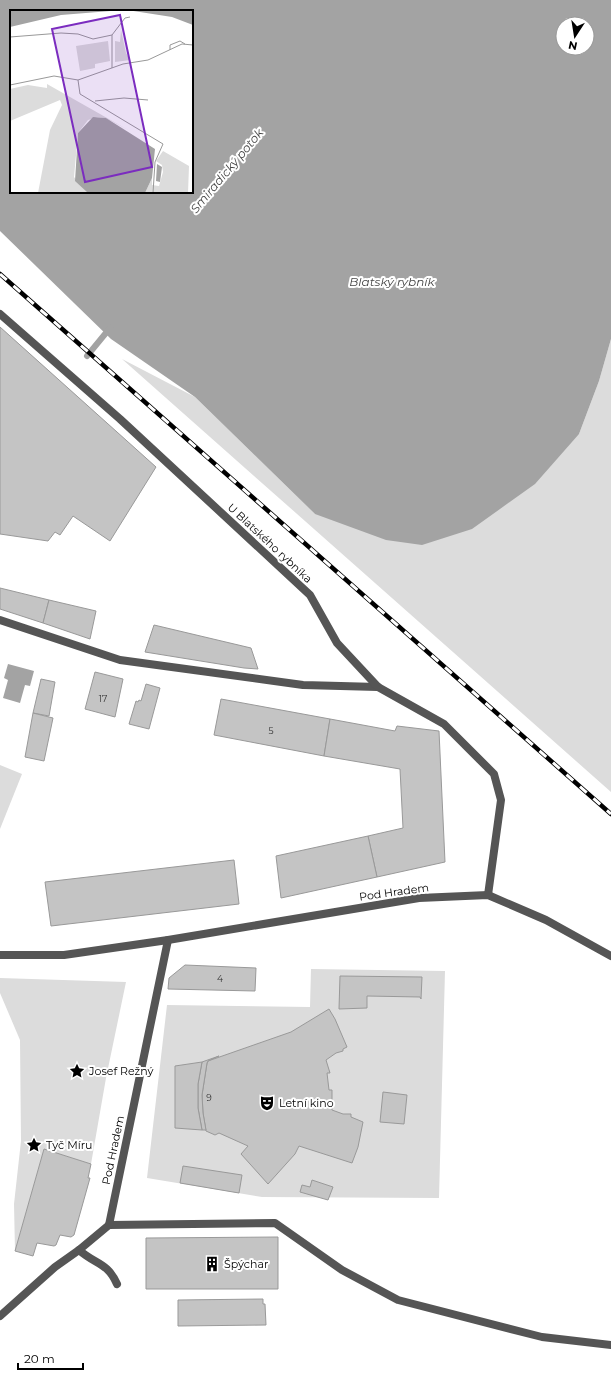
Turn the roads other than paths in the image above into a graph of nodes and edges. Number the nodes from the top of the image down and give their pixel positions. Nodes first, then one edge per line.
1 (0, 314) edge
2 (0, 620) edge
3 (378, 687) junction
4 (488, 895) junction
5 (168, 940) junction
6 (0, 955) edge
7 (611, 956) edge
8 (109, 1226) junction
9 (79, 1250) junction
10 (117, 1284) dead end
11 (0, 1316) edge
12 (611, 1345) edge

1 - 3 street, U Blatského rybníka
2 - 3 street
3 - 4 street, U Blatského rybníka
4 - 5 street, Pod Hradem
4 - 7 street, Pod Hradem
5 - 6 street, Pod Hradem
5 - 8 street, Pod Hradem
8 - 9 street
8 - 12 street
9 - 10 street
9 - 11 street

